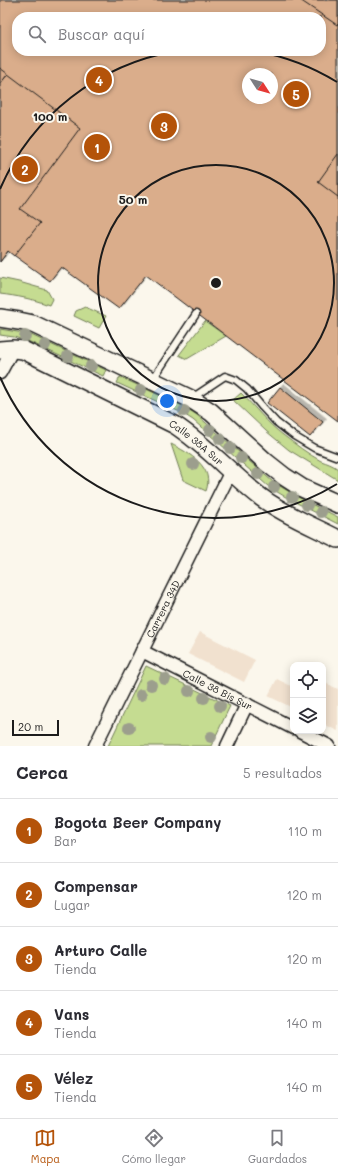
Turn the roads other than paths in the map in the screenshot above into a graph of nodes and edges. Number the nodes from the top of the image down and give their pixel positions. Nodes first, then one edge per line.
1 (196, 314) dead end
2 (0, 318) edge
3 (6, 349) edge
4 (0, 374) edge
5 (152, 380) junction
6 (191, 399) junction
7 (338, 457) edge
8 (231, 471) junction
9 (338, 504) edge
10 (338, 539) edge
11 (142, 651) junction
12 (247, 704) junction
13 (290, 726) edge
14 (306, 734) edge
15 (95, 746) edge
16 (227, 746) edge
17 (329, 746) edge

1 - 5 lane
2 - 5 street
3 - 4 street
3 - 8 street, Calle 38A Sur
5 - 6 street
6 - 7 lane
6 - 9 street
8 - 10 street, Calle 38A Sur
8 - 11 street, Carrera 34D
11 - 12 street, Calle 38 Bis Sur
11 - 15 street, Carrera 34D
12 - 13 street, Calle 38 Bis Sur
12 - 16 street
14 - 17 street

